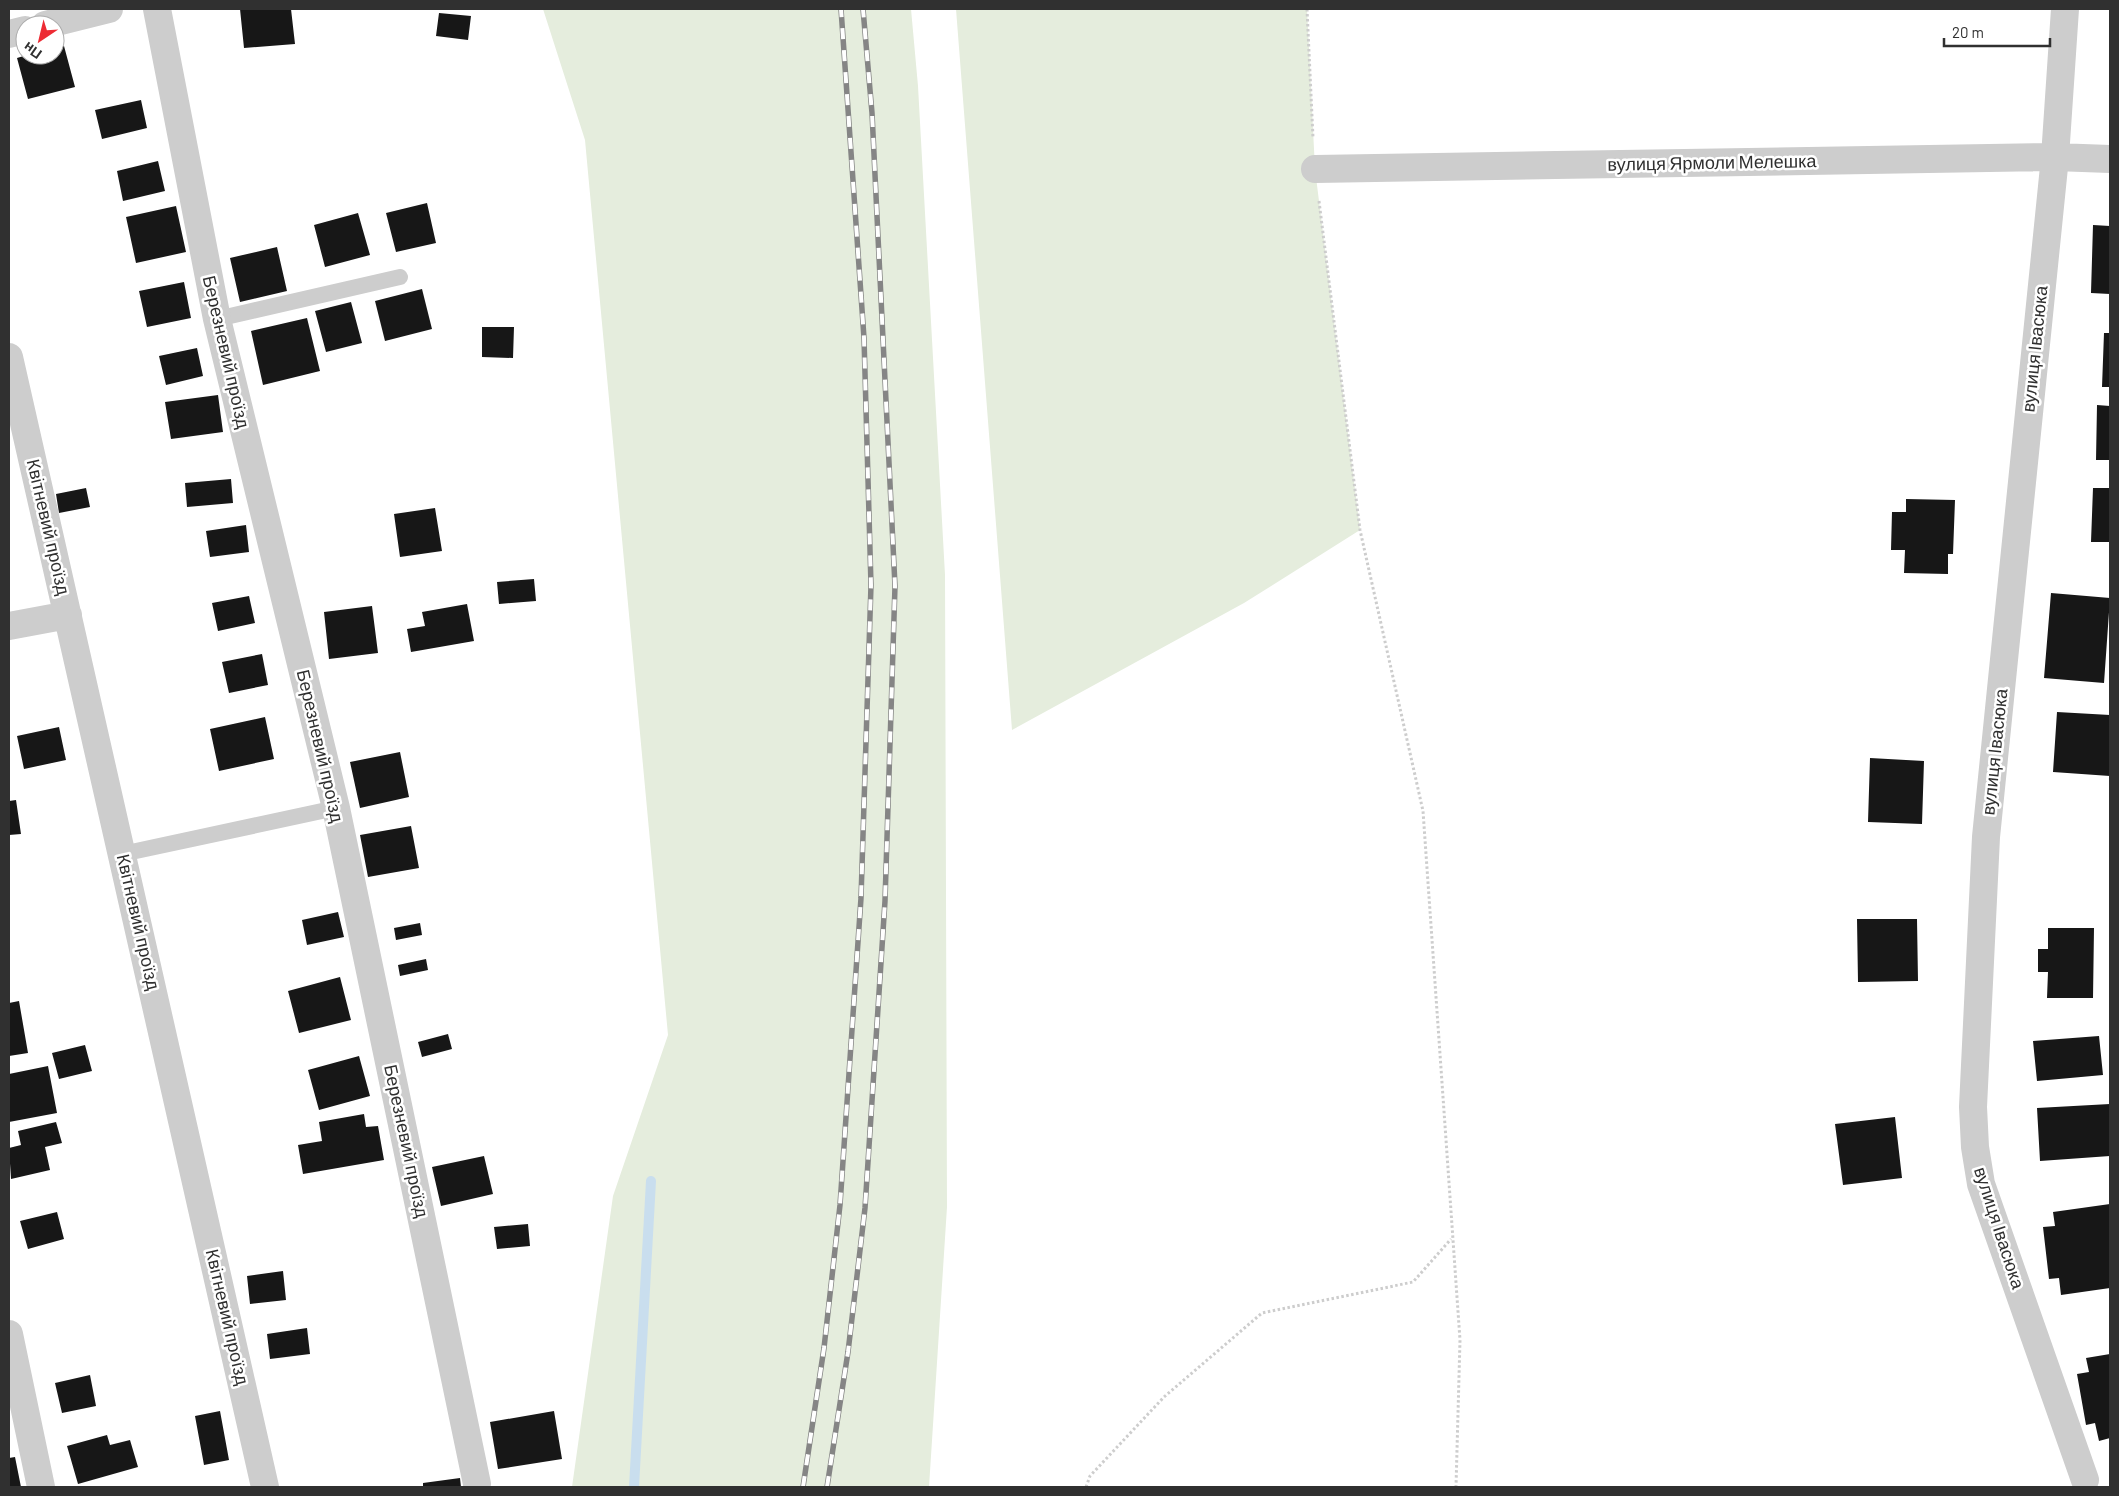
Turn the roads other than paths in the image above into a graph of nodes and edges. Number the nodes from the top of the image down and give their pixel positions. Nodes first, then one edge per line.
1 (109, 9) edge
2 (156, 9) edge
3 (2065, 9) edge
4 (65, 20) edge
5 (2055, 157) junction
6 (2110, 159) edge
7 (1315, 169) road end
8 (400, 277) dead end
9 (217, 319) junction
10 (9, 357) edge
11 (68, 615) junction
12 (9, 626) edge
13 (336, 808) junction
14 (122, 854) junction
15 (9, 1334) edge
16 (2085, 1480) dead end
17 (478, 1484) dead end
18 (41, 1487) edge
19 (265, 1487) edge

1 - 4 street
2 - 9 street, Березневий проїзд
3 - 5 street, вулиця Івасюка
5 - 6 street, вулиця Ярмоли Мелешка
5 - 7 street, вулиця Ярмоли Мелешка
5 - 16 street, вулиця Івасюка
8 - 9 lane
9 - 13 street, Березневий проїзд
10 - 11 street, Квітневий проїзд
11 - 12 street
11 - 14 street, Квітневий проїзд
13 - 14 lane
13 - 17 street, Березневий проїзд
14 - 19 street, Квітневий проїзд
15 - 18 street

